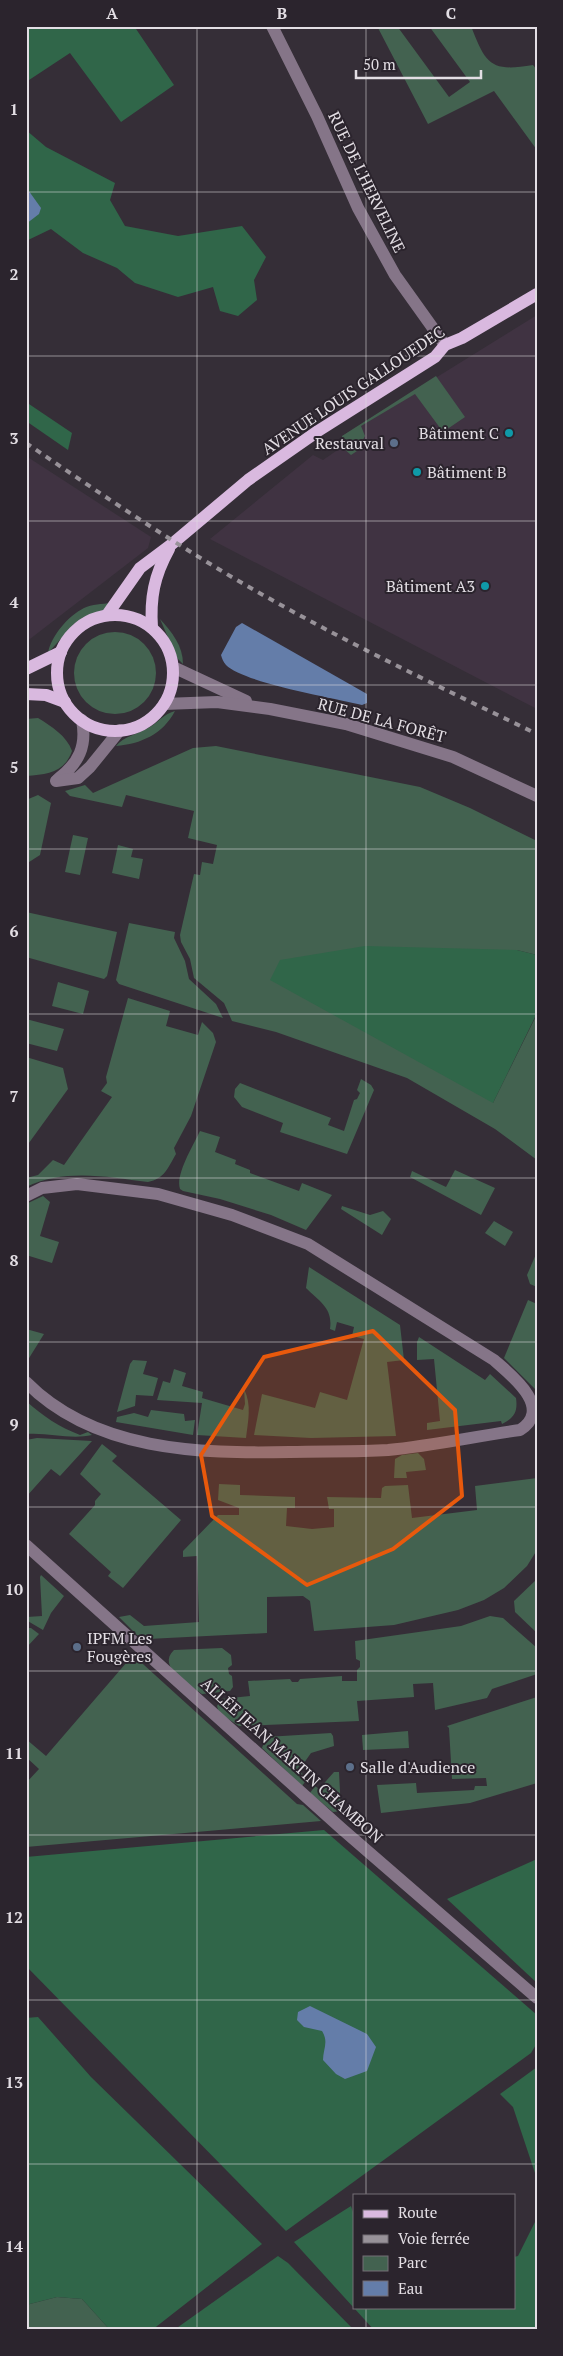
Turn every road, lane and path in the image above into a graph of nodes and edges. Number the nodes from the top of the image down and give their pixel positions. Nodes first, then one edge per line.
1 (272, 26) edge
2 (537, 294) edge
3 (445, 345) junction
4 (172, 544) junction
5 (108, 615) junction
6 (152, 628) junction
7 (61, 652) junction
8 (173, 667) junction
9 (26, 669) edge
10 (26, 694) edge
11 (65, 702) junction
12 (164, 704) junction
13 (270, 710) junction
14 (82, 720) junction
15 (120, 730) junction
16 (537, 796) edge
17 (26, 1196) edge
18 (26, 1382) edge
19 (26, 1545) edge
20 (537, 1998) edge

1 - 3 street, RUE DE L'HERVELINE
2 - 3 main road, AVENUE LOUIS GALLOUEDEC
3 - 4 main road, AVENUE LOUIS GALLOUEDEC
4 - 5 main road, AVENUE LOUIS GALLOUEDEC
4 - 6 main road, AVENUE LOUIS GALLOUEDEC
5 - 6 main road
5 - 7 main road
6 - 8 main road
7 - 9 main road
7 - 11 main road
8 - 12 main road
8 - 13 street, RUE DE LA FORÊT
10 - 11 main road
11 - 14 main road
12 - 13 street, RUE DE LA FORÊT
12 - 15 main road
13 - 16 street, RUE DE LA FORÊT
14 - 15 main road
14 - 15 street
17 - 18 street
19 - 20 street, ALLÉE JEAN MARTIN CHAMBON

